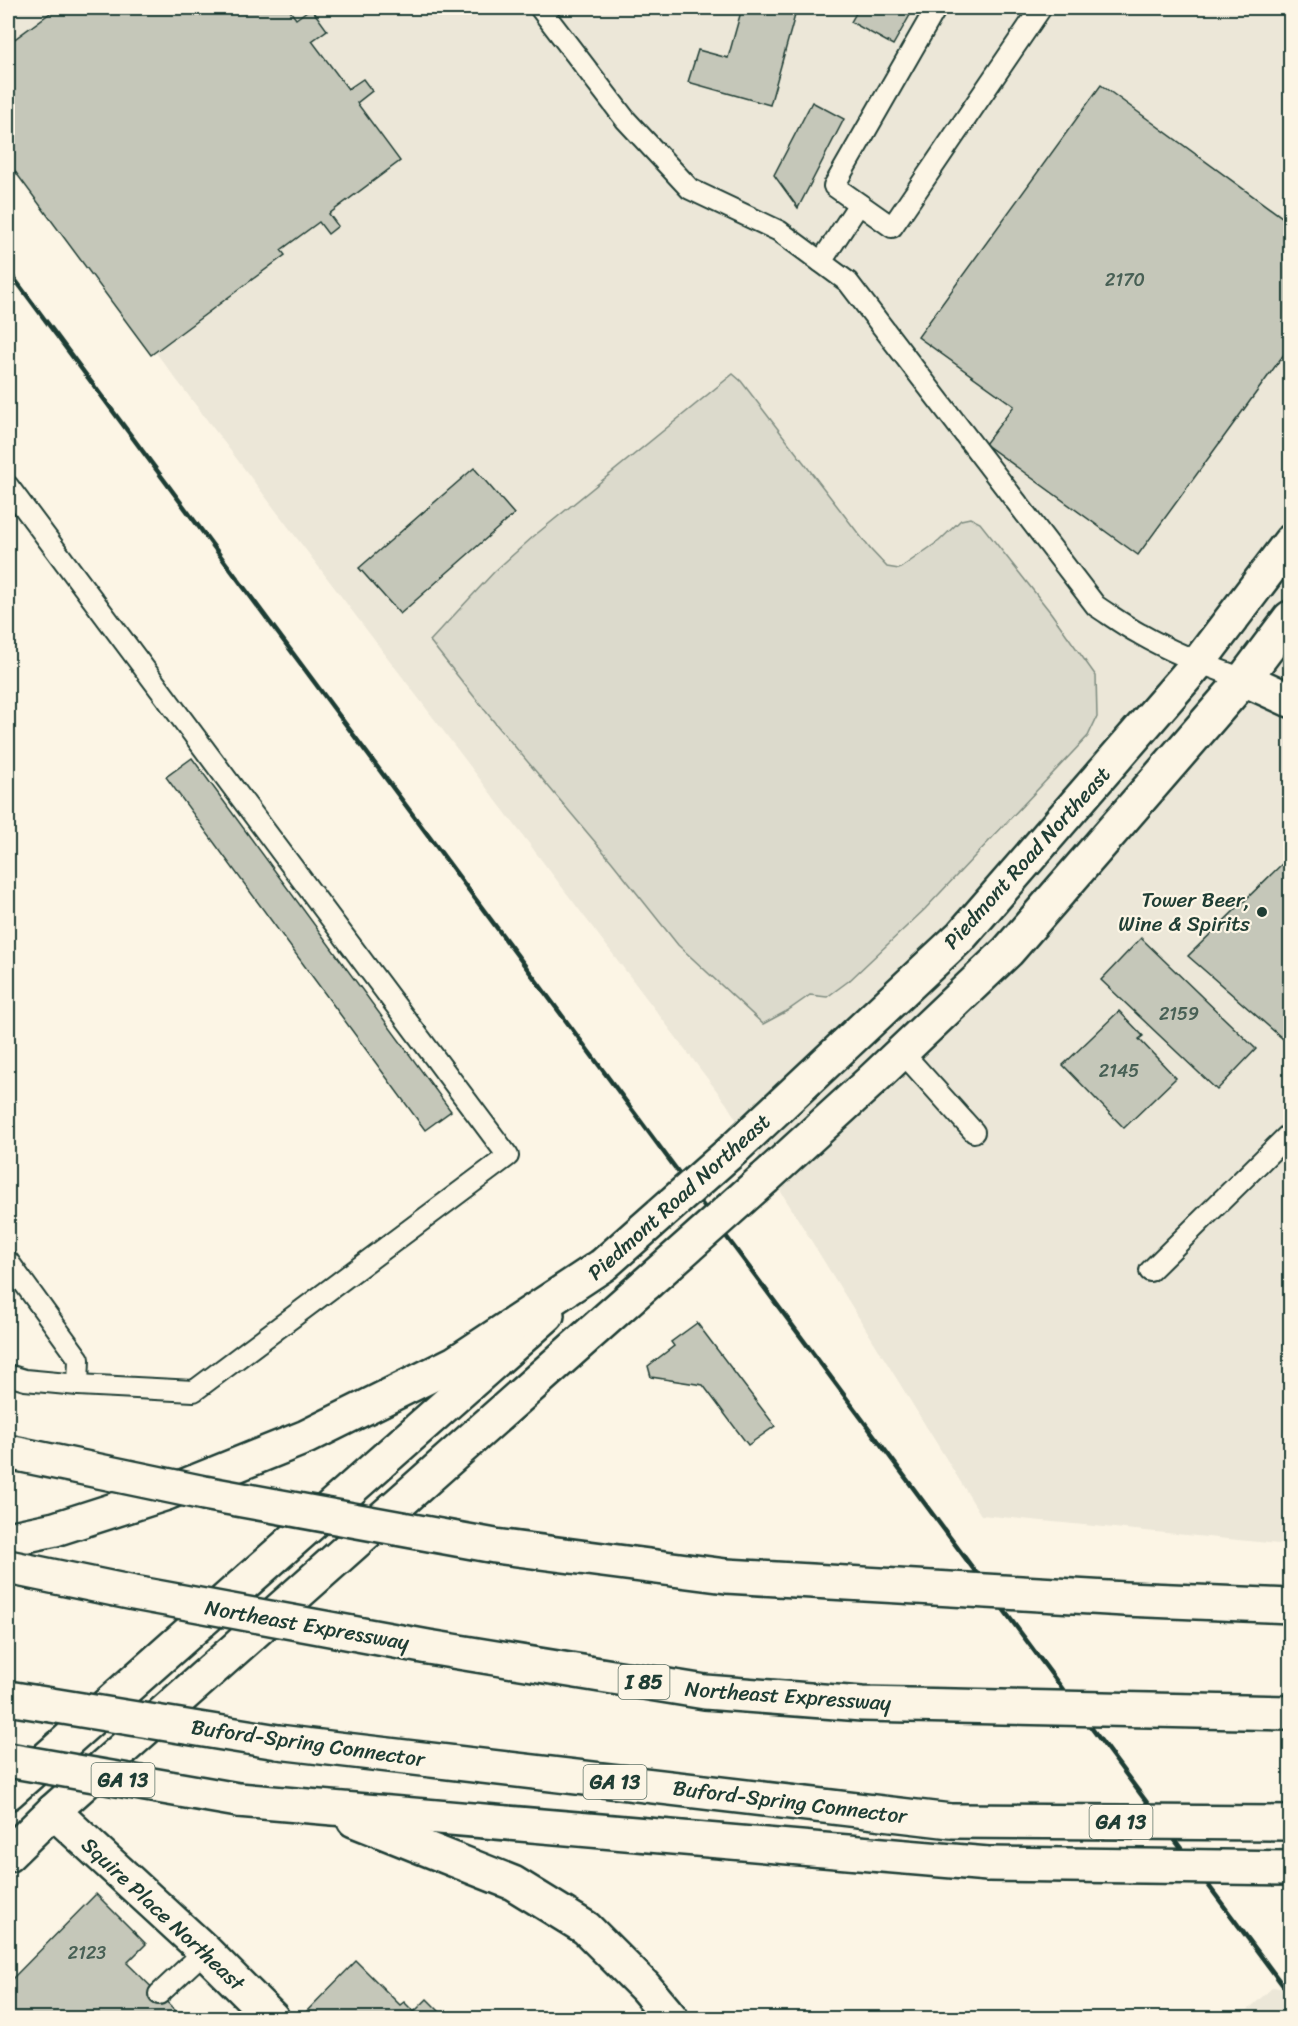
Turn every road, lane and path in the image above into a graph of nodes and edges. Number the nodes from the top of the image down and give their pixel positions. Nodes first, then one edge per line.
1 (540, 8) edge
2 (936, 8) edge
3 (1041, 8) edge
4 (860, 204) junction
5 (821, 262) junction
6 (8, 486) edge
7 (1290, 542) edge
8 (1290, 618) edge
9 (1198, 663) junction
10 (1245, 679) junction
11 (1290, 700) edge
12 (901, 1051) junction
13 (974, 1132) dead end
14 (1290, 1133) edge
15 (8, 1261) edge
16 (603, 1265) junction
17 (1150, 1271) dead end
18 (8, 1375) edge
19 (78, 1385) junction
20 (8, 1452) edge
21 (8, 1539) edge
22 (8, 1567) edge
23 (1290, 1606) edge
24 (8, 1698) edge
25 (1290, 1713) edge
26 (8, 1760) edge
27 (8, 1794) edge
28 (319, 1806) junction
29 (53, 1811) junction
30 (1290, 1823) edge
31 (8, 1855) edge
32 (1290, 1868) edge
33 (205, 1951) junction
34 (159, 1994) dead end
35 (272, 2019) edge
36 (671, 2019) edge

1 - 5 lane
2 - 4 lane
3 - 4 lane
4 - 5 lane
5 - 9 lane
6 - 19 lane
7 - 9 main road, Piedmont Road Northeast
8 - 10 main road, Piedmont Road Northeast
9 - 10 lane
9 - 16 main road, Piedmont Road Northeast, bridge
10 - 11 main road
10 - 12 main road, Piedmont Road Northeast
12 - 13 lane
12 - 29 main road, Piedmont Road Northeast, bridge
14 - 17 lane
15 - 19 lane
16 - 21 main road
16 - 27 main road, Piedmont Road Northeast
18 - 19 lane
20 - 23 main road, bridge
22 - 25 main road, Northeast Expressway / I 85, bridge
24 - 30 main road, Buford-Spring Connector / GA 13, bridge
26 - 28 main road, Buford-Spring Connector / GA 13, bridge
28 - 32 main road, Buford-Spring Connector / GA 13, bridge
28 - 36 main road
29 - 31 main road, Piedmont Road Northeast
29 - 33 main road, Squire Place Northeast
33 - 34 lane
33 - 35 main road, Squire Place Northeast

